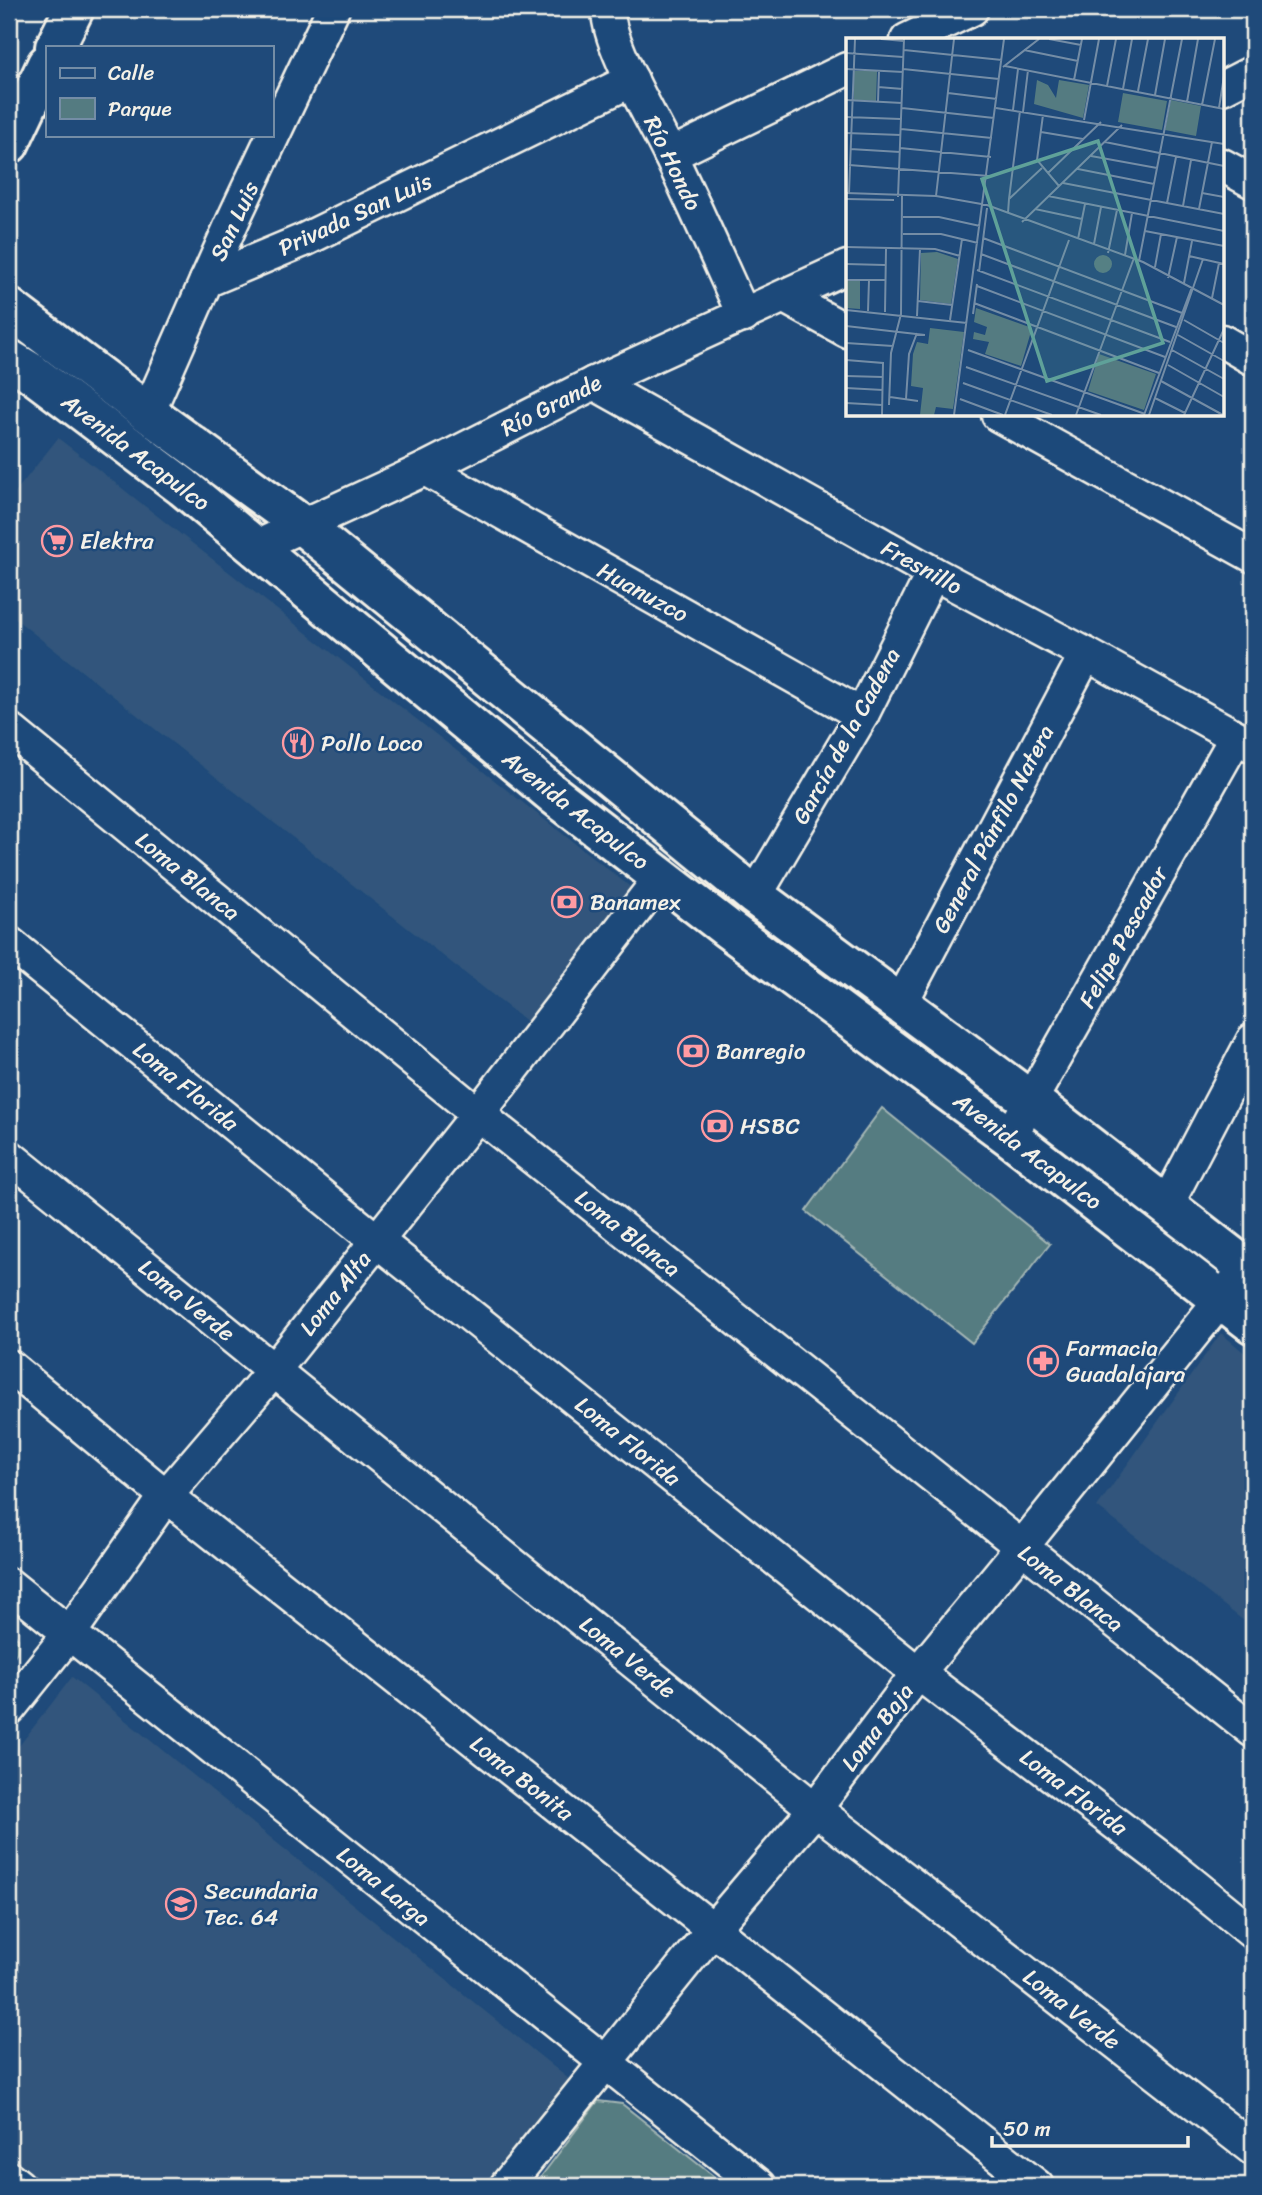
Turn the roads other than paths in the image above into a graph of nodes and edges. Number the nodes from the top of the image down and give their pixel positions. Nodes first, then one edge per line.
1 (74, 9) edge
2 (334, 9) edge
3 (608, 9) edge
4 (972, 9) edge
5 (911, 38) edge
6 (56, 46) edge
7 (46, 66) edge
8 (846, 69) edge
9 (1253, 72) edge
10 (632, 80) junction
11 (1224, 87) edge
12 (9, 144) edge
13 (670, 155) junction
14 (1224, 166) edge
15 (1253, 182) edge
16 (846, 267) edge
17 (206, 281) junction
18 (785, 297) junction
19 (9, 308) edge
20 (744, 316) junction
21 (846, 330) edge
22 (1224, 342) edge
23 (1253, 359) edge
24 (15, 368) edge
25 (594, 383) junction
26 (148, 413) junction
27 (1000, 416) edge
28 (425, 469) junction
29 (302, 525) junction
30 (256, 547) junction
31 (1253, 556) edge
32 (933, 573) junction
33 (1086, 654) junction
34 (862, 715) junction
35 (9, 729) edge
36 (1245, 742) edge
37 (661, 877) junction
38 (755, 896) junction
39 (9, 943) edge
40 (900, 1005) junction
41 (1253, 1040) edge
42 (1031, 1101) junction
43 (478, 1114) junction
44 (1010, 1137) junction
45 (9, 1156) edge
46 (1166, 1206) junction
47 (376, 1240) junction
48 (1250, 1270) edge
49 (1221, 1298) junction
50 (1253, 1324) edge
51 (9, 1366) edge
52 (274, 1370) junction
53 (166, 1496) junction
54 (1021, 1548) junction
55 (9, 1585) edge
56 (69, 1634) junction
57 (918, 1673) junction
58 (9, 1709) edge
59 (1253, 1731) edge
60 (815, 1809) junction
61 (713, 1929) junction
62 (1253, 1933) edge
63 (606, 2062) junction
64 (1253, 2150) edge
65 (9, 2178) edge
66 (19, 2186) edge
67 (506, 2186) edge
68 (760, 2186) edge
69 (1037, 2186) edge

1 - 6 main road
2 - 17 street, San Luis
3 - 10 street, Río Hondo
4 - 5 street
7 - 12 main road
8 - 13 street
9 - 11 street
10 - 13 street, Río Hondo
10 - 17 street, Privada San Luis
13 - 20 street, Río Hondo
14 - 15 street
16 - 18 street, Río Grande
17 - 26 street
18 - 20 street, Río Grande
18 - 21 street
19 - 26 main road, Avenida Acapulco
20 - 25 street, Río Grande
22 - 23 street
24 - 30 main road, Avenida Acapulco
25 - 28 street, Río Grande
25 - 32 street, Fresnillo
26 - 29 main road, Avenida Acapulco
27 - 31 street
28 - 29 street, Río Grande
28 - 34 street, Huanuzco
29 - 30 street, Río Grande
29 - 38 main road, Avenida Acapulco
30 - 37 main road, Avenida Acapulco
32 - 33 street, Fresnillo
32 - 34 street, García de la Cadena
33 - 36 street, Fresnillo
33 - 40 street, General Pánfilo Natera
34 - 38 street, García de la Cadena
35 - 43 street, Loma Blanca
36 - 42 street, Felipe Pescador
37 - 43 street, Loma Alta
37 - 44 main road, Avenida Acapulco
38 - 40 main road, Avenida Acapulco
39 - 47 street, Loma Florida
40 - 42 main road, Avenida Acapulco
41 - 46 street
42 - 44 street, Felipe Pescador
42 - 46 main road, Avenida Acapulco
43 - 47 street, Loma Alta
43 - 54 street, Loma Blanca
44 - 49 main road, Avenida Acapulco
45 - 52 street, Loma Verde
46 - 48 main road, Avenida Acapulco
47 - 52 street, Loma Alta
47 - 57 street, Loma Florida
48 - 49 street, Loma Baja
49 - 50 main road, Avenida Acapulco
49 - 54 street, Loma Baja
51 - 53 street, Loma Bonita
52 - 53 street, Loma Alta
52 - 60 street, Loma Verde
53 - 56 street, Loma Alta
53 - 61 street, Loma Bonita
54 - 57 street, Loma Baja
54 - 59 street, Loma Blanca
55 - 56 street, Loma Larga
56 - 58 street, Loma Alta
56 - 63 street, Loma Larga
57 - 60 street, Loma Baja
57 - 62 street, Loma Florida
60 - 61 street, Loma Baja
60 - 64 street, Loma Verde
61 - 63 street, Loma Baja
61 - 69 street, Loma Bonita
63 - 67 street, Loma Baja
63 - 68 street, Loma Larga
65 - 66 street

